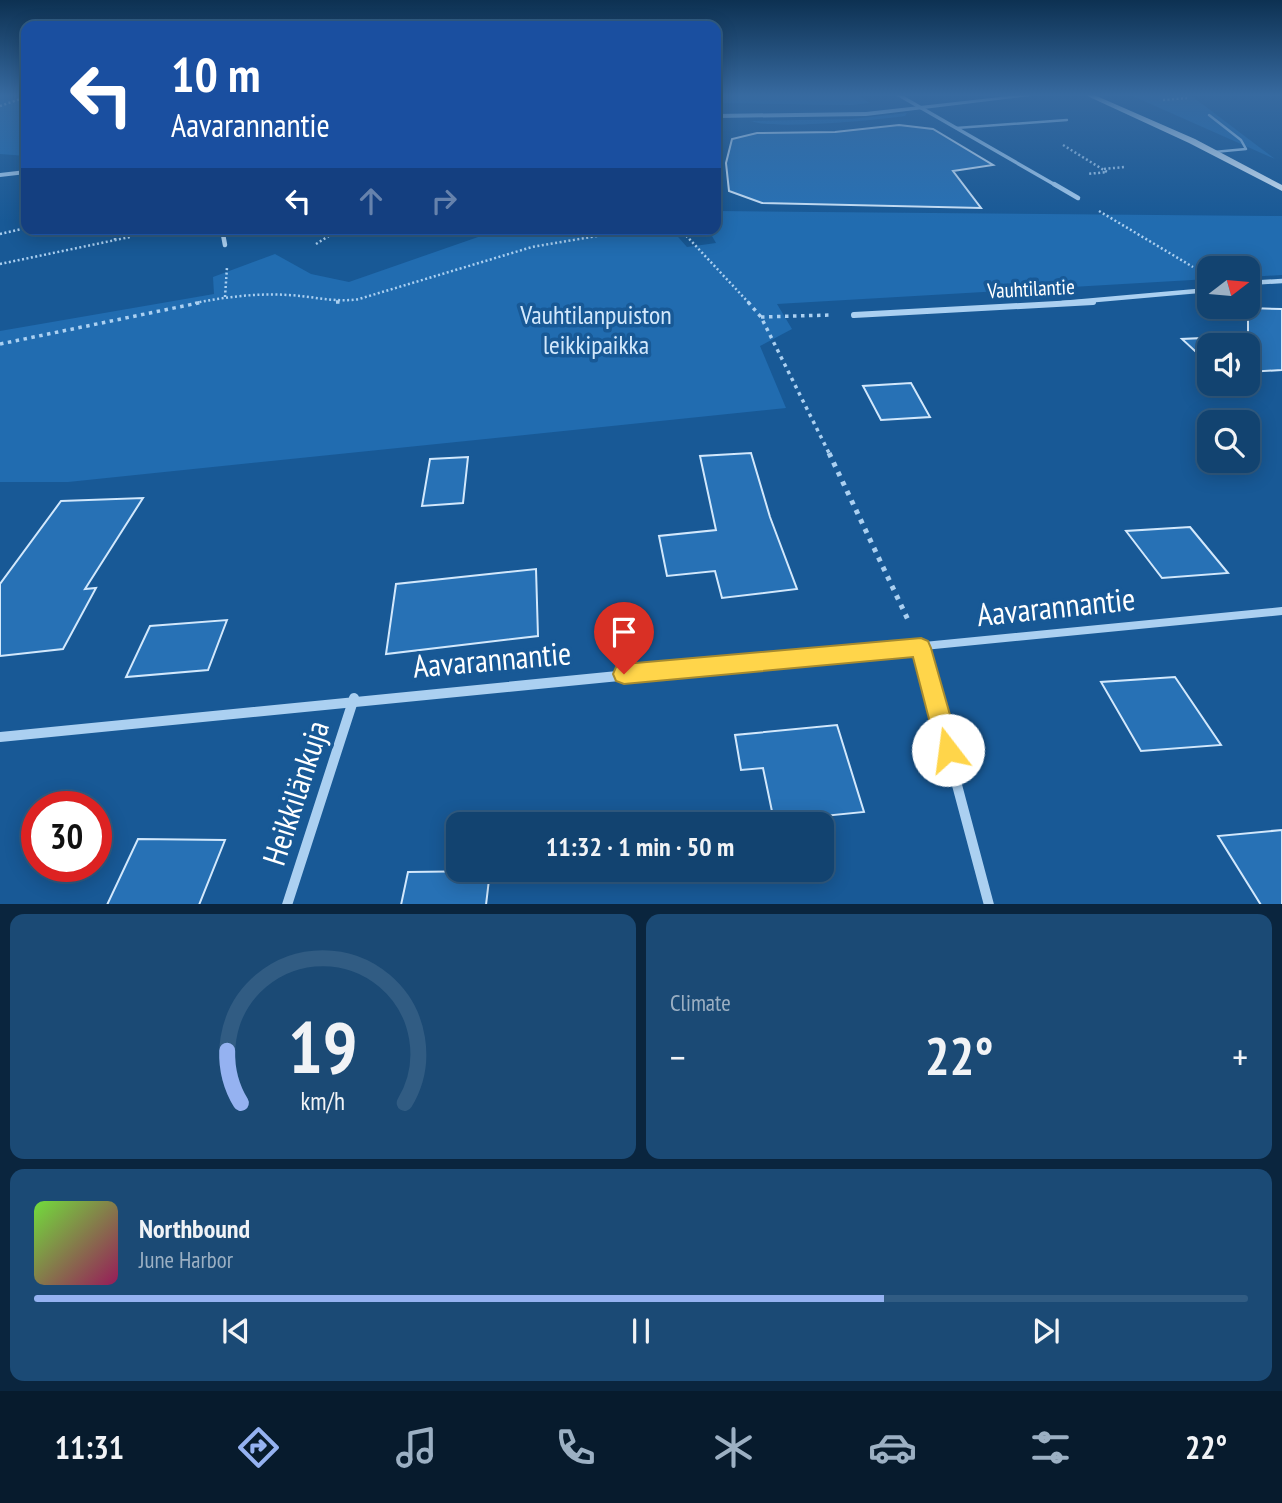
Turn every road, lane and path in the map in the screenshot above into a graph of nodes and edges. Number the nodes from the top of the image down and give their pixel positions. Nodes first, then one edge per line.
1 (970, 136) edge
2 (1048, 136) edge
3 (1179, 136) edge
4 (1236, 136) edge
5 (1214, 152) junction
6 (1124, 167) dead end
7 (1102, 169) junction
8 (21, 173) edge
9 (0, 175) edge
10 (1043, 178) junction
11 (1282, 188) edge
12 (1078, 198) joint
13 (21, 229) edge
14 (0, 234) edge
15 (115, 235) edge
16 (140, 235) edge
17 (223, 235) edge
18 (330, 235) edge
19 (603, 235) edge
20 (685, 235) edge
21 (115, 241) junction
22 (316, 244) dead end
23 (225, 245) dead end
24 (0, 264) edge
25 (1197, 268) edge
26 (1282, 281) edge
27 (1260, 282) edge
28 (1197, 291) edge
29 (854, 315) joint
30 (761, 317) junction
31 (0, 344) edge
32 (1282, 611) edge
33 (921, 648) junction
34 (354, 698) junction
35 (0, 737) edge
36 (288, 904) edge
37 (989, 904) edge

1 - 10 street
2 - 7 path
3 - 5 main road
4 - 5 lane
5 - 11 main road
6 - 7 path
7 - 10 path
8 - 9 street
10 - 12 street
12 - 25 path
13 - 14 path
15 - 21 path
16 - 21 path
17 - 23 street
18 - 22 path
19 - 31 path
20 - 30 path
21 - 24 path
26 - 27 street
28 - 29 street, Vauhtilantie
29 - 30 path
30 - 33 path
32 - 33 street, Aavarannantie
33 - 34 street, Aavarannantie
33 - 37 street
34 - 35 street, Aavarannantie
34 - 36 street, Heikkilänkuja

